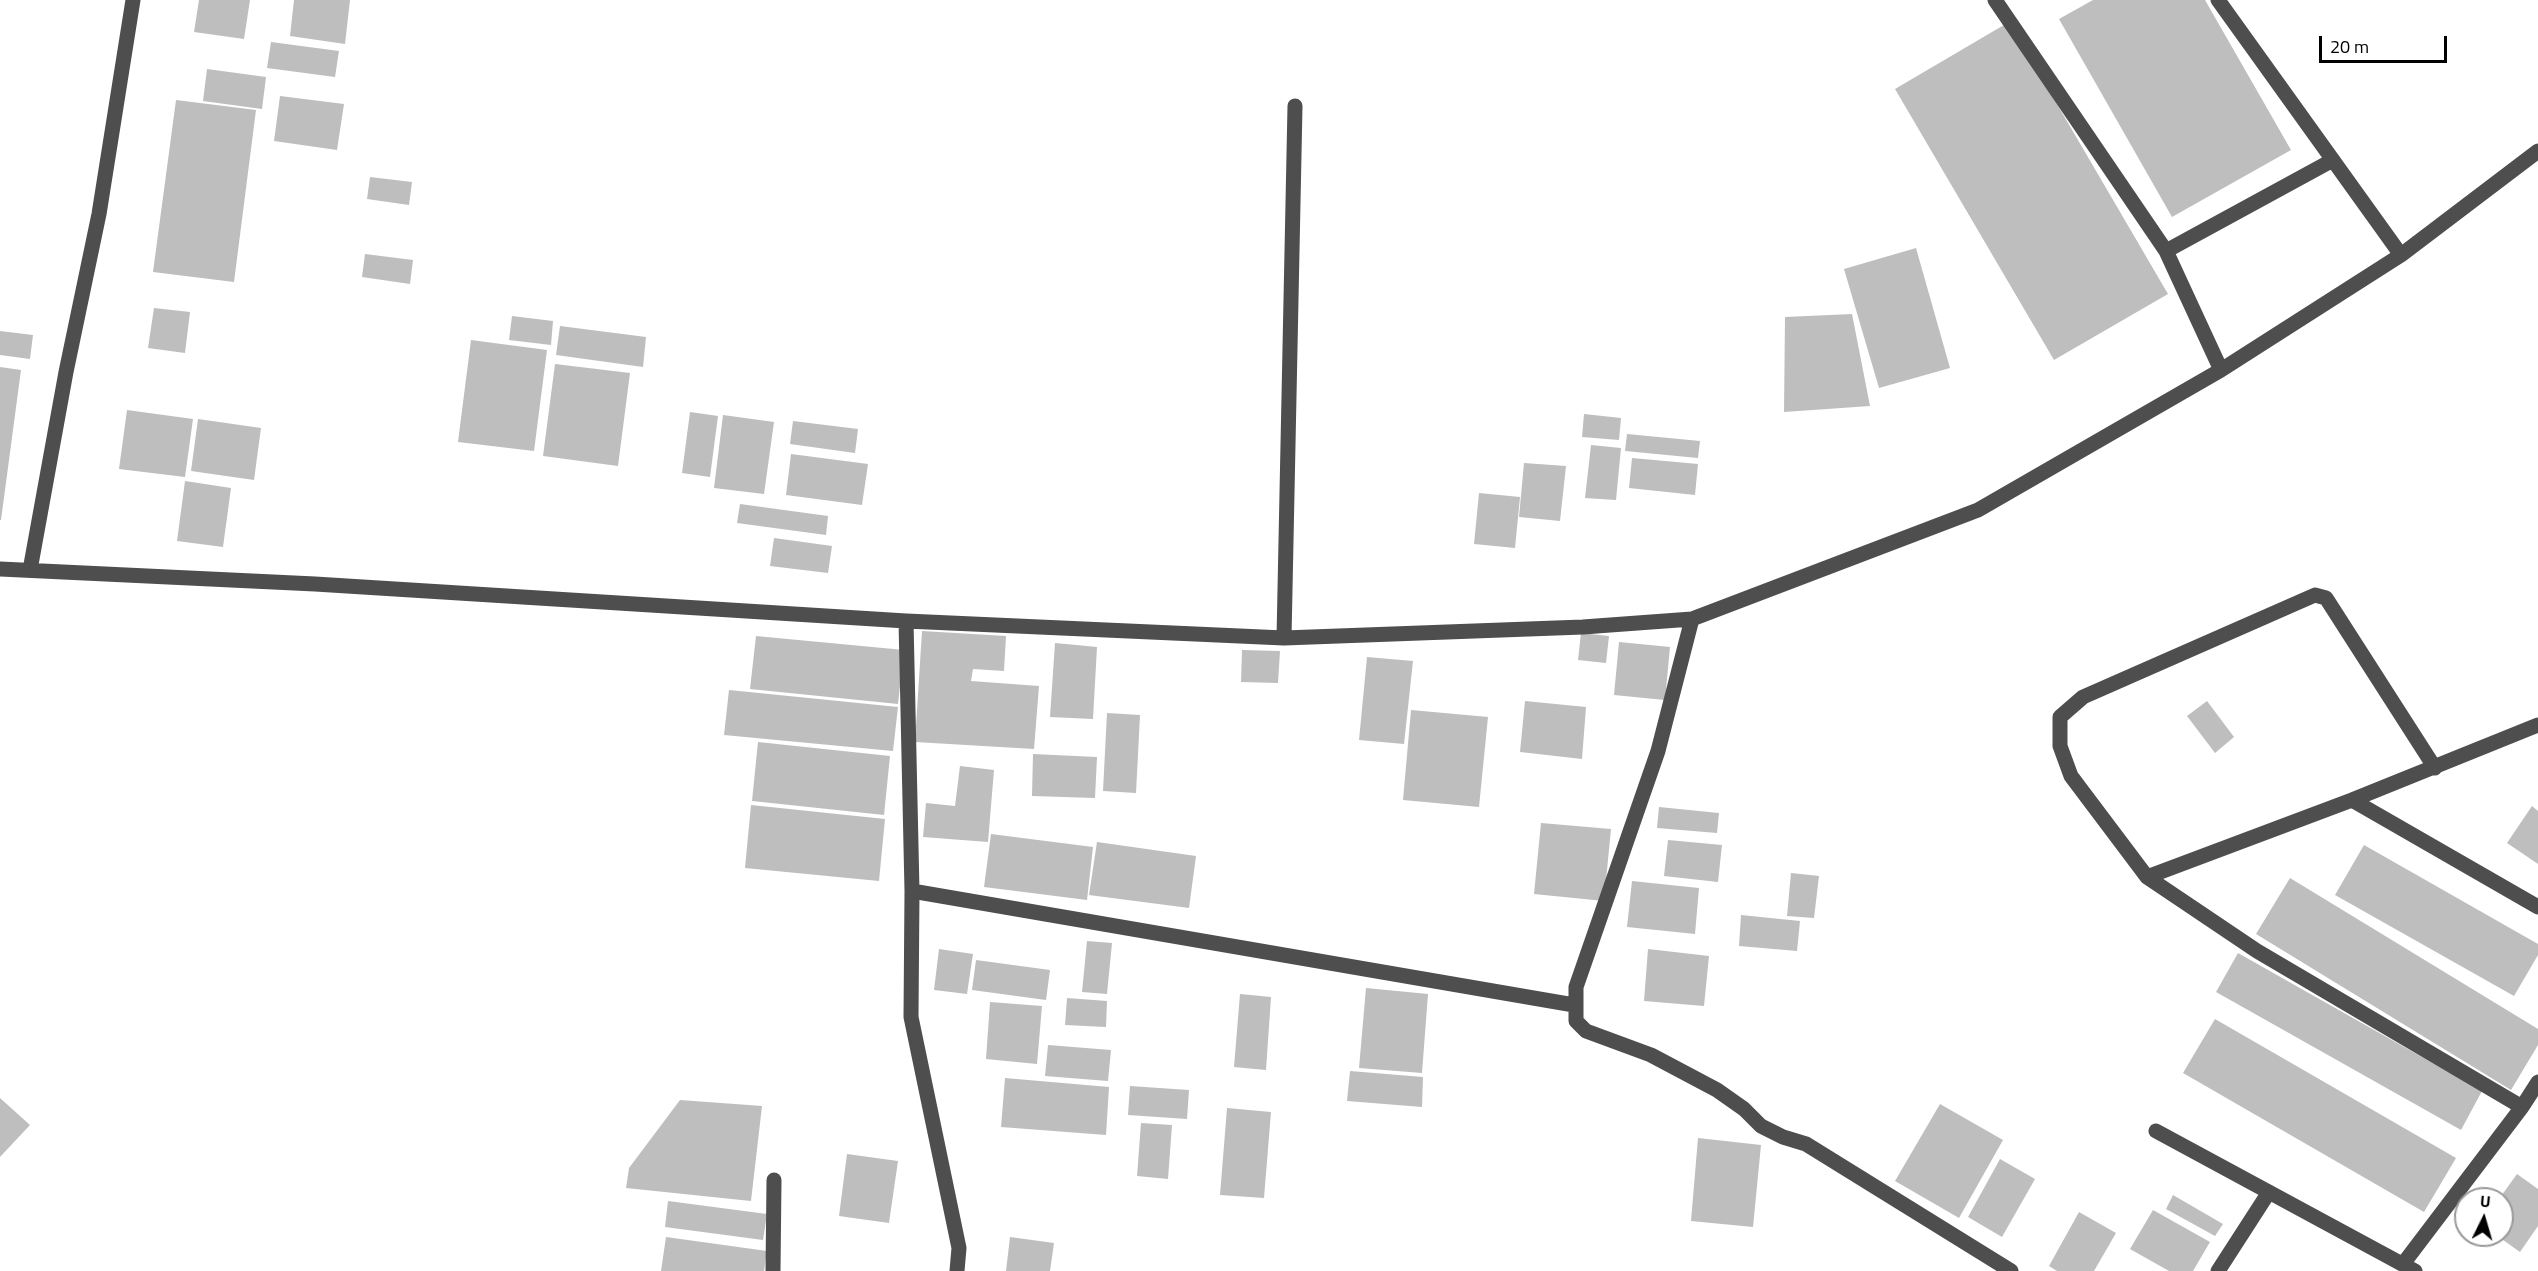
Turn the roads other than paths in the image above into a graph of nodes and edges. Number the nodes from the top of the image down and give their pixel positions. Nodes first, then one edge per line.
1 (133, 0) edge
2 (1995, 0) edge
3 (2218, 0) edge
4 (1295, 106) dead end
5 (2538, 151) edge
6 (2334, 160) junction
7 (2166, 251) junction
8 (2400, 255) junction
9 (2221, 370) junction
10 (0, 569) edge
11 (30, 570) junction
12 (1692, 619) junction
13 (906, 621) junction
14 (1284, 638) junction
15 (2538, 725) edge
16 (2434, 768) junction
17 (2352, 800) junction
18 (2147, 877) junction
19 (912, 891) junction
20 (2538, 907) edge
21 (1574, 1005) junction
22 (2538, 1082) edge
23 (2522, 1107) junction
24 (2156, 1131) dead end
25 (774, 1180) dead end
26 (2269, 1192) junction
27 (2409, 1268) edge
28 (773, 1271) edge
29 (957, 1271) edge
30 (2011, 1271) edge
31 (2218, 1271) edge

1 - 11 street
2 - 7 street
3 - 6 street
4 - 14 street
5 - 8 street
6 - 7 street
6 - 8 street
7 - 9 street
8 - 9 street
9 - 12 street
10 - 11 street
11 - 13 street
12 - 14 street
12 - 21 street
13 - 14 street
13 - 19 street
15 - 16 street
16 - 17 street
16 - 18 street
17 - 18 street
17 - 20 street
18 - 23 street
19 - 21 street
19 - 29 street
21 - 30 street
22 - 23 street
23 - 27 street
24 - 26 street
25 - 28 street
26 - 27 street
26 - 31 street

